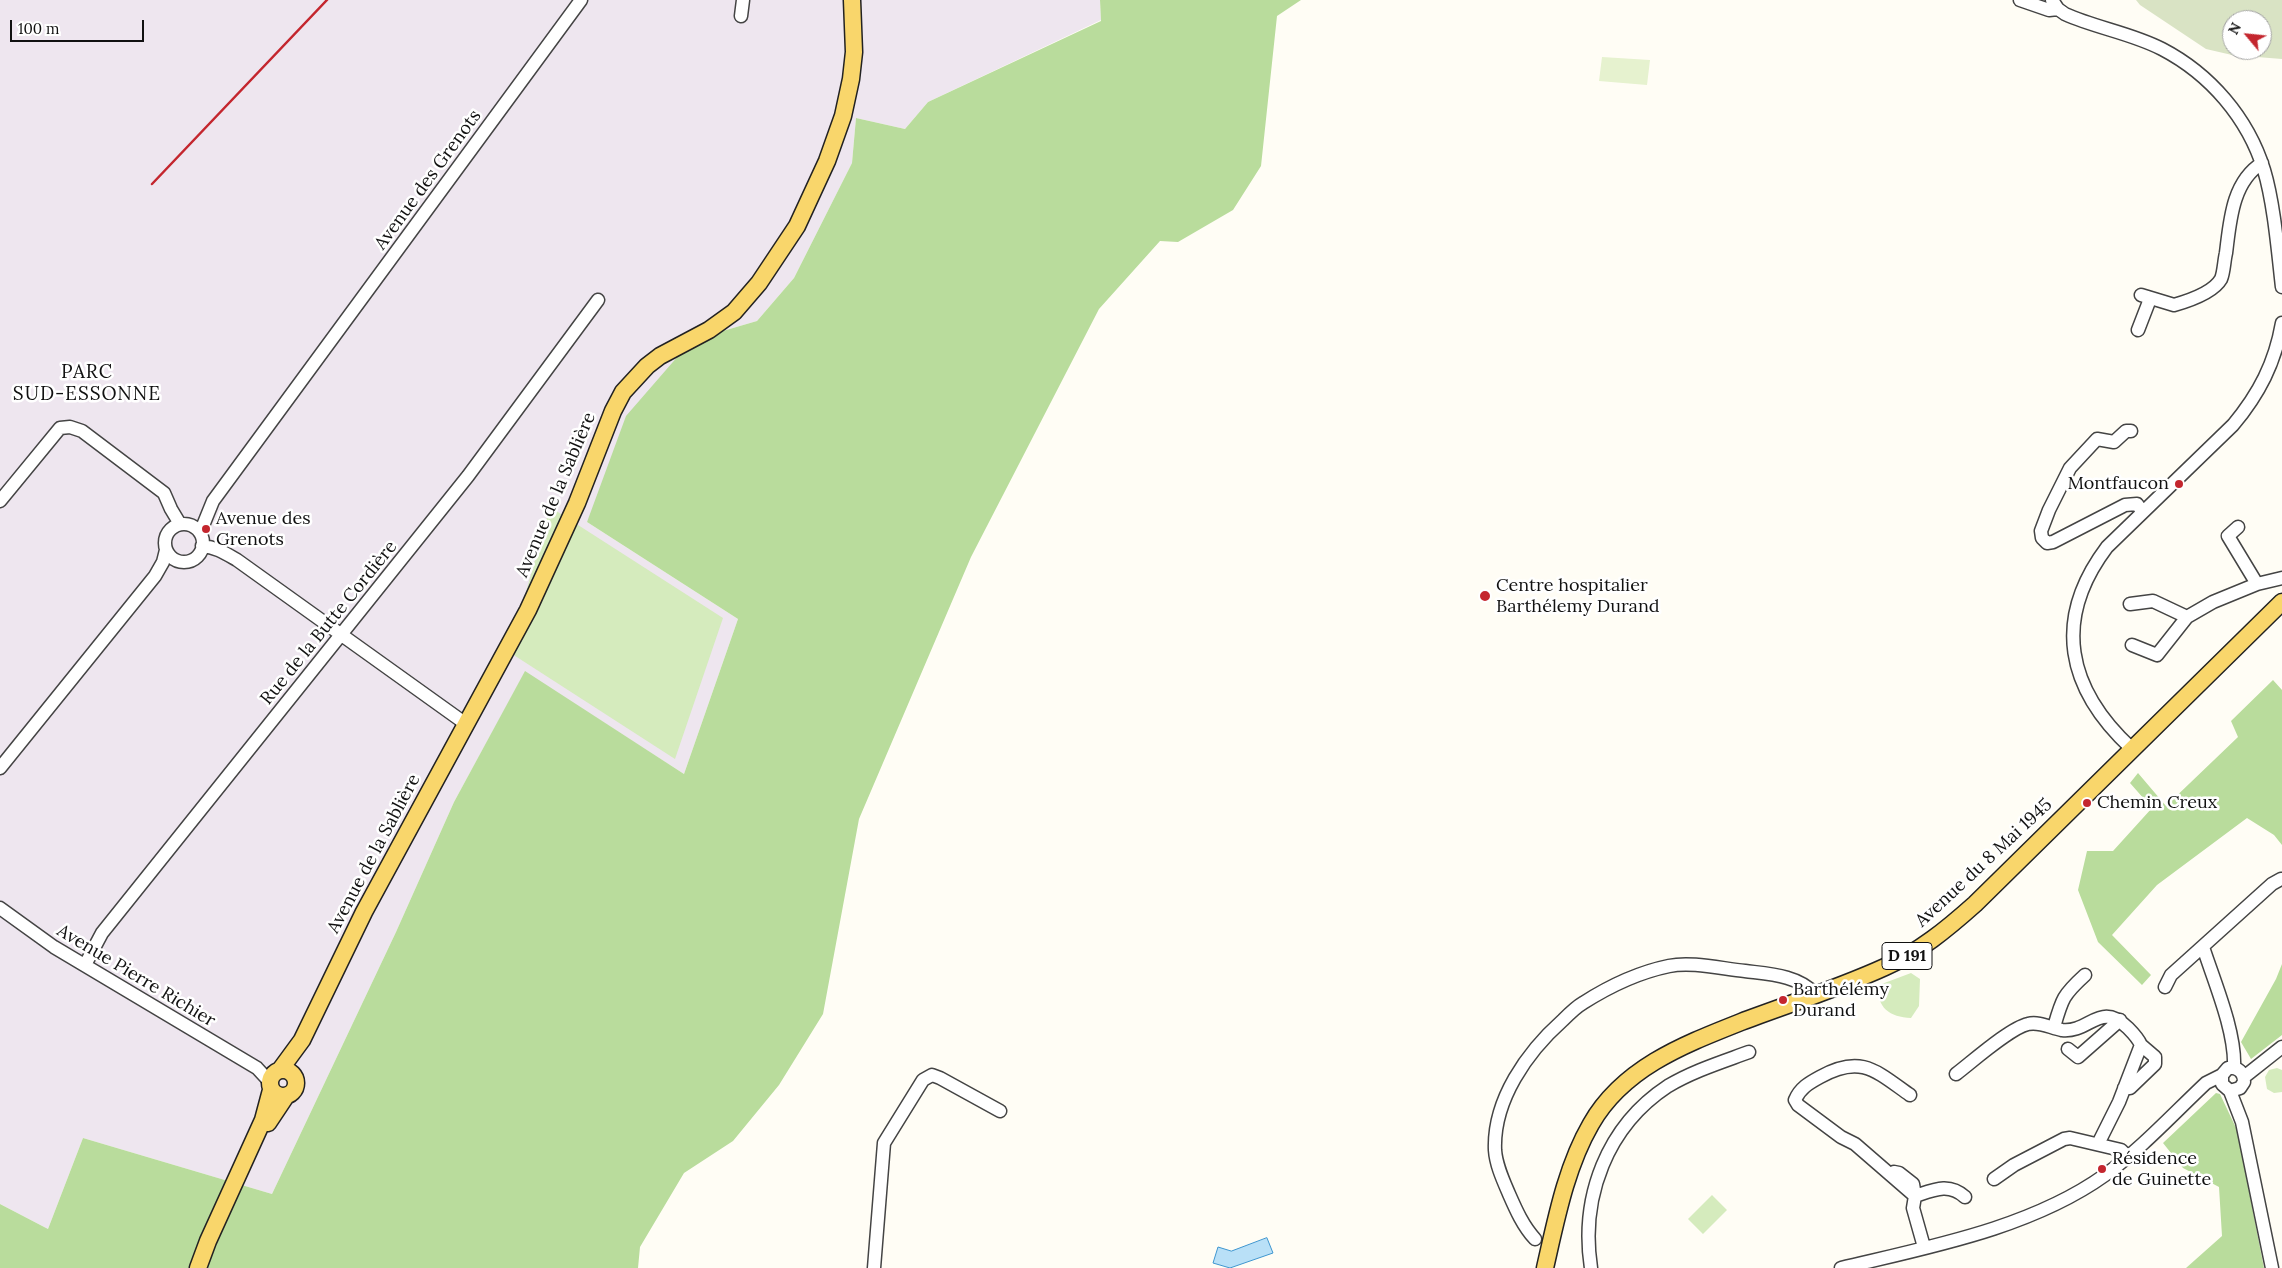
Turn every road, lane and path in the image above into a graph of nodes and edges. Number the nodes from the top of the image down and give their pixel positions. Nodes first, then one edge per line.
1 (580, 0) edge
2 (743, 0) edge
3 (852, 0) edge
4 (2020, 0) edge
5 (2055, 5) edge
6 (741, 16) dead end
7 (2262, 163) junction
8 (2282, 287) edge
9 (598, 300) dead end
10 (2282, 323) edge
11 (2138, 330) dead end
12 (2132, 430) dead end
13 (0, 501) edge
14 (213, 501) junction
15 (171, 510) junction
16 (2142, 511) junction
17 (184, 524) junction
18 (2238, 527) dead end
19 (168, 532) junction
20 (200, 533) junction
21 (202, 546) junction
22 (166, 550) junction
23 (179, 561) junction
24 (155, 576) junction
25 (2282, 578) edge
26 (2257, 584) junction
27 (2282, 602) edge
28 (2130, 604) dead end
29 (2187, 617) junction
30 (342, 636) junction
31 (2132, 645) dead end
32 (466, 724) junction
33 (2132, 749) junction
34 (0, 768) edge
35 (2281, 879) edge
36 (0, 908) edge
37 (2203, 947) junction
38 (85, 964) junction
39 (2085, 975) dead end
40 (2165, 987) dead end
41 (1814, 994) junction
42 (2120, 1020) junction
43 (2054, 1027) junction
44 (2141, 1045) junction
45 (2282, 1047) edge
46 (2068, 1050) dead end
47 (1749, 1052) dead end
48 (1956, 1074) dead end
49 (279, 1081) junction
50 (2232, 1084) junction
51 (2124, 1088) junction
52 (1910, 1095) dead end
53 (1000, 1111) dead end
54 (2098, 1144) junction
55 (2128, 1157) junction
56 (1994, 1179) dead end
57 (1915, 1196) junction
58 (1964, 1198) dead end
59 (1535, 1239) dead end
60 (1924, 1247) junction
61 (198, 1268) edge
62 (207, 1268) edge
63 (874, 1268) edge
64 (1545, 1268) edge
65 (1591, 1268) edge
66 (1842, 1268) edge
67 (2272, 1268) edge

1 - 14 street, Avenue des Grenots
2 - 6 street
3 - 32 main road, Avenue de la Sablière
4 - 5 street
5 - 7 street
7 - 8 street
7 - 11 street
9 - 30 street, Rue de la Butte Cordière
10 - 16 street
12 - 16 street
13 - 15 street
14 - 17 street, Avenue des Grenots
14 - 20 street, Avenue des Grenots
15 - 17 street
15 - 19 street
16 - 33 street
17 - 19 street
17 - 20 street
18 - 26 street
19 - 22 street
20 - 21 street
21 - 23 street
21 - 30 street
22 - 23 street
22 - 24 street
23 - 24 street
24 - 34 street
25 - 26 street
26 - 29 street
27 - 33 main road, Avenue du 8 Mai 1945 / D 191
28 - 29 street
29 - 31 street
30 - 32 street
30 - 38 street, Rue de la Butte Cordière
32 - 49 main road, Avenue de la Sablière
33 - 41 main road, Avenue du 8 Mai 1945 / D 191
35 - 37 street
36 - 38 street, Avenue Pierre Richier
37 - 40 street
37 - 50 street
38 - 49 street, Avenue Pierre Richier
39 - 43 street
41 - 59 street
41 - 64 main road, Avenue du 8 Mai 1945 / D 191
42 - 43 street
42 - 44 street
42 - 46 street
43 - 48 street
44 - 51 street
44 - 51 street
45 - 50 street
47 - 65 street
49 - 61 main road, Avenue de la Sablière
49 - 62 main road
50 - 55 street
50 - 67 street
51 - 54 street
52 - 57 street
53 - 63 street
54 - 55 street
54 - 56 street
55 - 60 street
57 - 58 street
57 - 60 street
60 - 66 street

